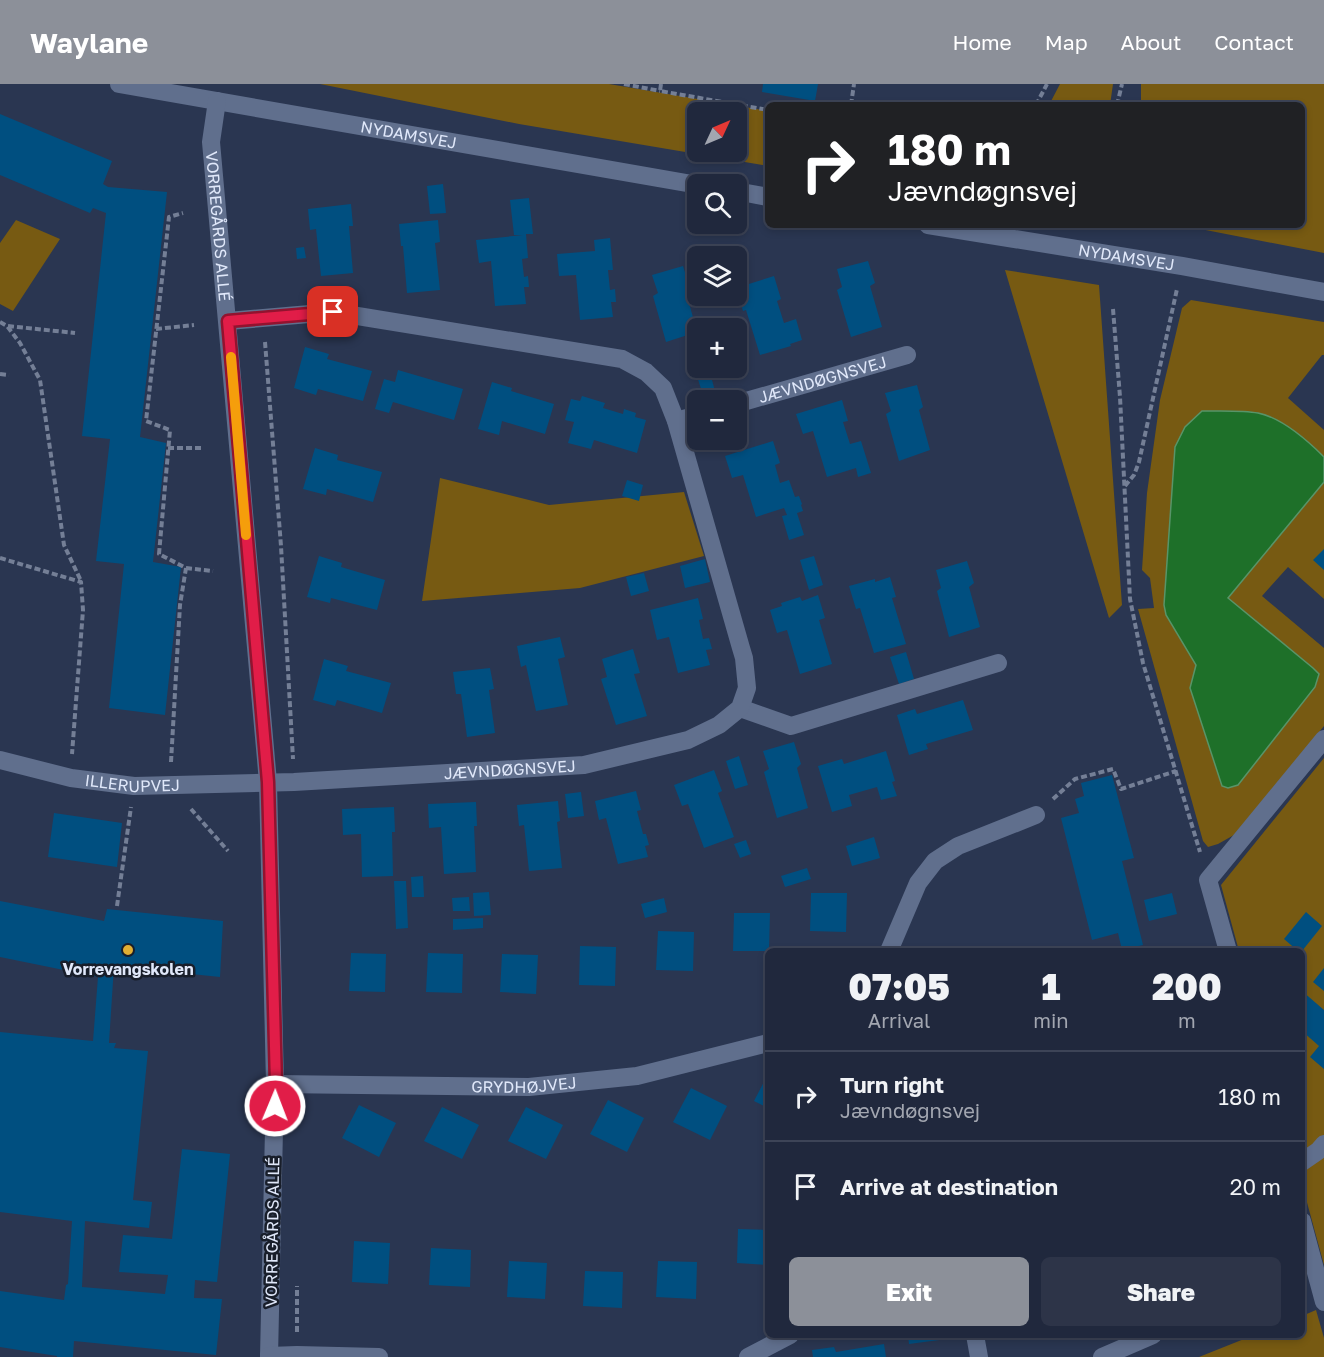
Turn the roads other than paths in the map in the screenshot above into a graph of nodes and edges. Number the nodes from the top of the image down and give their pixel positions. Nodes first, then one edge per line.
1 (119, 84) edge
2 (217, 101) junction
3 (687, 182) edge
4 (747, 193) edge
5 (765, 196) edge
6 (947, 228) edge
7 (1324, 292) edge
8 (228, 321) junction
9 (907, 355) dead end
10 (747, 401) edge
11 (687, 418) edge
12 (676, 421) junction
13 (998, 663) dead end
14 (740, 708) junction
15 (1324, 739) edge
16 (0, 760) edge
17 (268, 782) junction
18 (1036, 815) road end
19 (890, 948) edge
20 (1227, 948) edge
21 (765, 1044) edge
22 (276, 1084) junction
23 (1324, 1144) edge
24 (1305, 1160) edge
25 (1305, 1232) edge
26 (1324, 1302) edge
27 (784, 1338) edge
28 (976, 1338) edge
29 (1146, 1338) edge
30 (269, 1356) edge
31 (379, 1357) edge
32 (748, 1357) edge
33 (979, 1357) edge
34 (1102, 1357) edge

1 - 2 street, NYDAMSVEJ
2 - 3 street, NYDAMSVEJ
2 - 8 street, VORREGÅRDS ALLÉ
4 - 5 street
6 - 7 street, NYDAMSVEJ
8 - 12 street
8 - 17 street, VORREGÅRDS ALLÉ
9 - 10 street, JÆVNDØGNSVEJ
11 - 12 street
12 - 14 street
13 - 14 street
14 - 17 street, JÆVNDØGNSVEJ
15 - 20 street
16 - 17 street, ILLERUPVEJ
17 - 22 street, VORREGÅRDS ALLÉ
18 - 19 street
21 - 22 street, GRYDHØJVEJ
22 - 30 street, VORREGÅRDS ALLÉ
23 - 24 street
25 - 26 street
27 - 32 street
28 - 33 street
29 - 34 street
30 - 31 street

